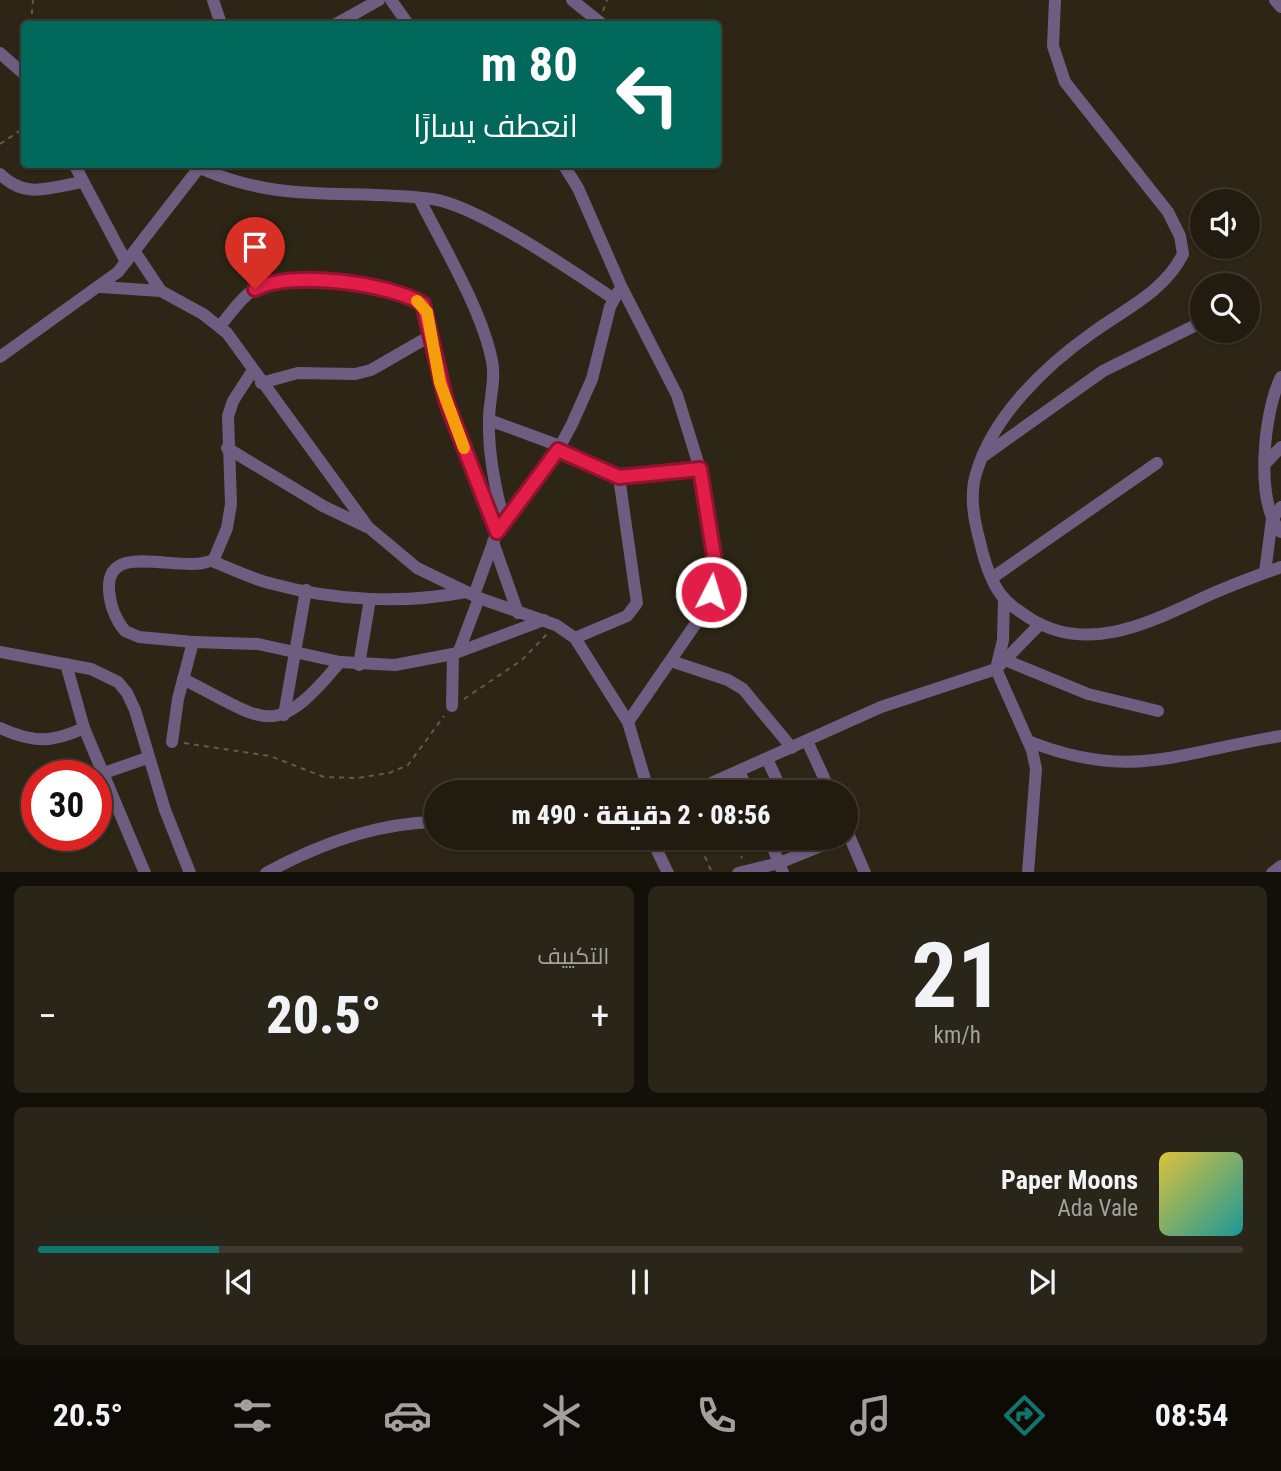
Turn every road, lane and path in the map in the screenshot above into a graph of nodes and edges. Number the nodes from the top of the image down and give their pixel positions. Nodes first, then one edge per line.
1 (33, 0) edge
2 (213, 0) edge
3 (381, 0) edge
4 (572, 0) edge
5 (1055, 0) edge
6 (1275, 0) edge
7 (1281, 6) edge
8 (31, 21) edge
9 (219, 21) edge
10 (342, 21) edge
11 (405, 21) edge
12 (598, 21) edge
13 (0, 53) edge
14 (21, 71) edge
15 (21, 130) edge
16 (0, 144) edge
17 (76, 168) edge
18 (199, 168) edge
19 (205, 168) edge
20 (566, 168) edge
21 (0, 174) edge
22 (83, 181) junction
23 (419, 198) junction
24 (131, 257) junction
25 (621, 286) junction
26 (101, 287) junction
27 (161, 291) junction
28 (614, 299) junction
29 (220, 326) junction
30 (1190, 329) edge
31 (430, 336) junction
32 (1, 354) edge
33 (253, 370) junction
34 (1281, 377) edge
35 (261, 383) junction
36 (489, 420) junction
37 (1281, 447) edge
38 (227, 448) junction
39 (559, 448) junction
40 (982, 457) junction
41 (1157, 463) dead end
42 (1266, 463) junction
43 (700, 469) junction
44 (619, 477) junction
45 (1281, 507) edge
46 (1272, 519) junction
47 (368, 527) junction
48 (1281, 531) edge
49 (498, 532) junction
50 (212, 561) junction
51 (1281, 567) edge
52 (1265, 572) junction
53 (992, 578) junction
54 (306, 590) junction
55 (473, 595) junction
56 (1004, 598) junction
57 (370, 599) junction
58 (518, 613) junction
59 (550, 623) junction
60 (1040, 624) junction
61 (575, 638) junction
62 (193, 642) junction
63 (295, 651) junction
64 (0, 652) edge
65 (456, 652) junction
66 (671, 661) junction
67 (340, 662) junction
68 (66, 664) junction
69 (1001, 664) junction
70 (359, 665) junction
71 (183, 679) junction
72 (452, 706) junction
73 (1158, 711) dead end
74 (284, 715) junction
75 (628, 722) junction
76 (0, 728) edge
77 (84, 728) junction
78 (1281, 736) edge
79 (807, 741) junction
80 (1028, 741) junction
81 (172, 742) joint
82 (792, 748) junction
83 (147, 758) junction
84 (767, 759) junction
85 (98, 760) edge
86 (112, 770) edge
87 (739, 771) junction
88 (645, 780) edge
89 (719, 780) edge
90 (743, 780) edge
91 (777, 780) edge
92 (825, 780) edge
93 (112, 793) edge
94 (424, 822) edge
95 (657, 850) edge
96 (702, 850) edge
97 (737, 850) edge
98 (774, 850) edge
99 (800, 850) edge
100 (853, 850) edge
101 (781, 868) edge
102 (743, 871) edge
103 (145, 872) edge
104 (190, 872) edge
105 (268, 872) edge
106 (668, 872) edge
107 (712, 872) edge
108 (864, 872) edge
109 (1028, 872) edge

1 - 8 path
2 - 9 street
3 - 10 street
3 - 11 street
4 - 12 street
5 - 40 street
6 - 7 street
13 - 14 street
15 - 16 path
17 - 22 street
18 - 24 street
19 - 23 street
20 - 25 street
21 - 22 street
22 - 24 street
23 - 28 street
23 - 36 street
24 - 26 street
24 - 27 street
25 - 28 street
25 - 43 street
26 - 27 street
26 - 32 street
27 - 29 street
28 - 39 street
29 - 31 street
29 - 33 street
30 - 40 street
31 - 35 street
31 - 49 street
33 - 35 street
33 - 38 street
34 - 42 street
35 - 47 street
36 - 39 street
36 - 49 street
37 - 42 street
38 - 47 street
38 - 50 street
39 - 44 street
39 - 49 street
40 - 53 street
41 - 53 street
42 - 46 street
43 - 44 street
43 - 66 street
44 - 61 street
45 - 46 street
46 - 48 street
46 - 52 street
47 - 55 street
49 - 55 street
49 - 58 street
50 - 54 street
50 - 62 street
51 - 52 street
52 - 60 street
53 - 56 street
54 - 57 street
54 - 63 street
55 - 57 street
55 - 58 street
55 - 65 street
56 - 60 street
56 - 69 street
57 - 70 street
58 - 59 street
59 - 61 street
59 - 65 street
59 - 72 path
60 - 69 street
61 - 75 street
62 - 63 street
62 - 71 street
63 - 67 street
63 - 74 street
64 - 68 street
65 - 70 street
65 - 72 street
66 - 75 street
66 - 82 street
67 - 70 street
67 - 74 street
68 - 77 street
68 - 83 street
69 - 73 street
69 - 79 street
69 - 80 street
71 - 74 street
71 - 81 street
72 - 81 path
75 - 88 street
76 - 77 street
77 - 85 street
78 - 80 street
79 - 82 street
79 - 92 street
80 - 109 street
82 - 84 street
83 - 86 street
83 - 104 street
84 - 87 street
84 - 91 street
87 - 89 street
87 - 90 street
93 - 103 street
94 - 105 street
95 - 106 street
96 - 107 path
97 - 102 path
98 - 101 street
99 - 101 street
100 - 108 street
101 - 102 street

